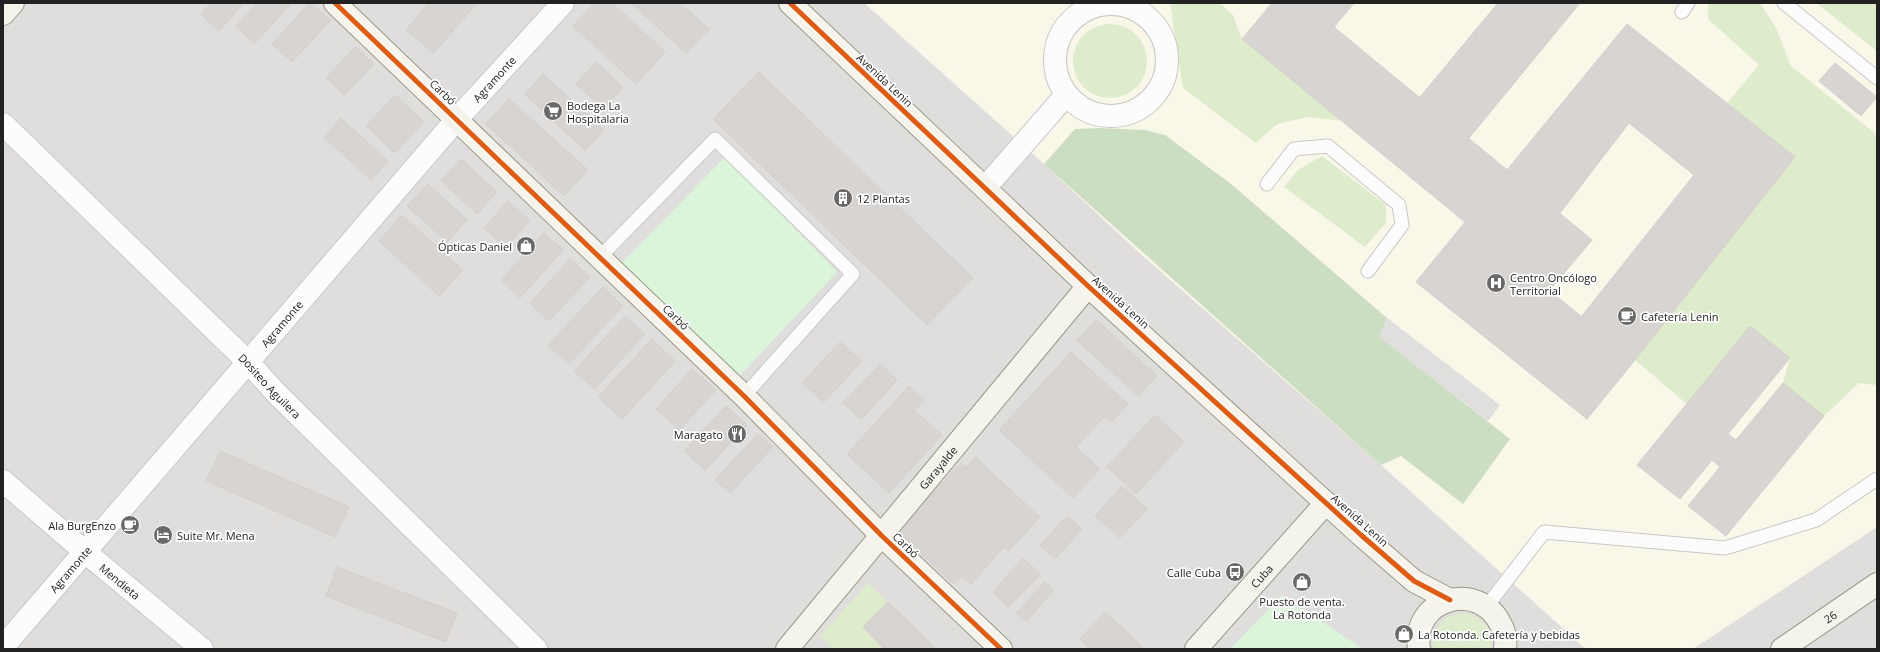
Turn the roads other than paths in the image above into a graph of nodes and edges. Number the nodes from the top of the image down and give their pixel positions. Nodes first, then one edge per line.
1 (13, 3) edge
2 (335, 3) edge
3 (563, 3) edge
4 (790, 3) edge
5 (1784, 3) edge
6 (1137, 5) edge
7 (3, 14) edge
8 (1877, 78) edge
9 (1066, 95) junction
10 (457, 119) junction
11 (3, 124) edge
12 (1267, 184) dead end
13 (985, 188) junction
14 (600, 257) junction
15 (1368, 271) dead end
16 (1088, 286) junction
17 (248, 362) junction
18 (744, 396) junction
19 (1877, 479) edge
20 (3, 481) edge
21 (1326, 503) junction
22 (882, 536) junction
23 (84, 551) junction
24 (1414, 581) junction
25 (1877, 584) edge
26 (1450, 600) junction
27 (1487, 606) junction
28 (1421, 626) junction
29 (3, 647) edge
30 (202, 649) edge
31 (536, 649) edge
32 (787, 649) edge
33 (1001, 649) edge
34 (1196, 649) edge
35 (1419, 649) edge
36 (1504, 649) edge
37 (1782, 649) edge

1 - 7 street
2 - 10 street, Carbó
3 - 10 street, Agramonte
4 - 13 street, Avenida Lenin
5 - 8 lane
6 - 9 street
6 - 9 street
9 - 13 street
10 - 14 street, Carbó
10 - 17 street, Agramonte
11 - 17 street, Dositeo Aguilera
12 - 15 lane
13 - 16 street, Avenida Lenin
14 - 18 street, Carbó
14 - 18 lane
16 - 21 street, Avenida Lenin
16 - 22 street, Garayalde
17 - 23 street, Agramonte
17 - 31 street, Dositeo Aguilera
18 - 22 street, Carbó
19 - 27 lane
20 - 23 street, Mendieta
21 - 24 street, Avenida Lenin
21 - 34 street, Cuba
22 - 32 street, Garayalde
22 - 33 street, Carbó
23 - 29 street, Agramonte
23 - 30 street, Mendieta
24 - 26 street, Avenida Lenin
24 - 28 street, Avenida Lenin
25 - 37 street, 26
26 - 27 street, Avenida Lenin
26 - 28 street, Avenida Lenin
27 - 36 street, Avenida Lenin
28 - 35 street, Avenida Lenin

